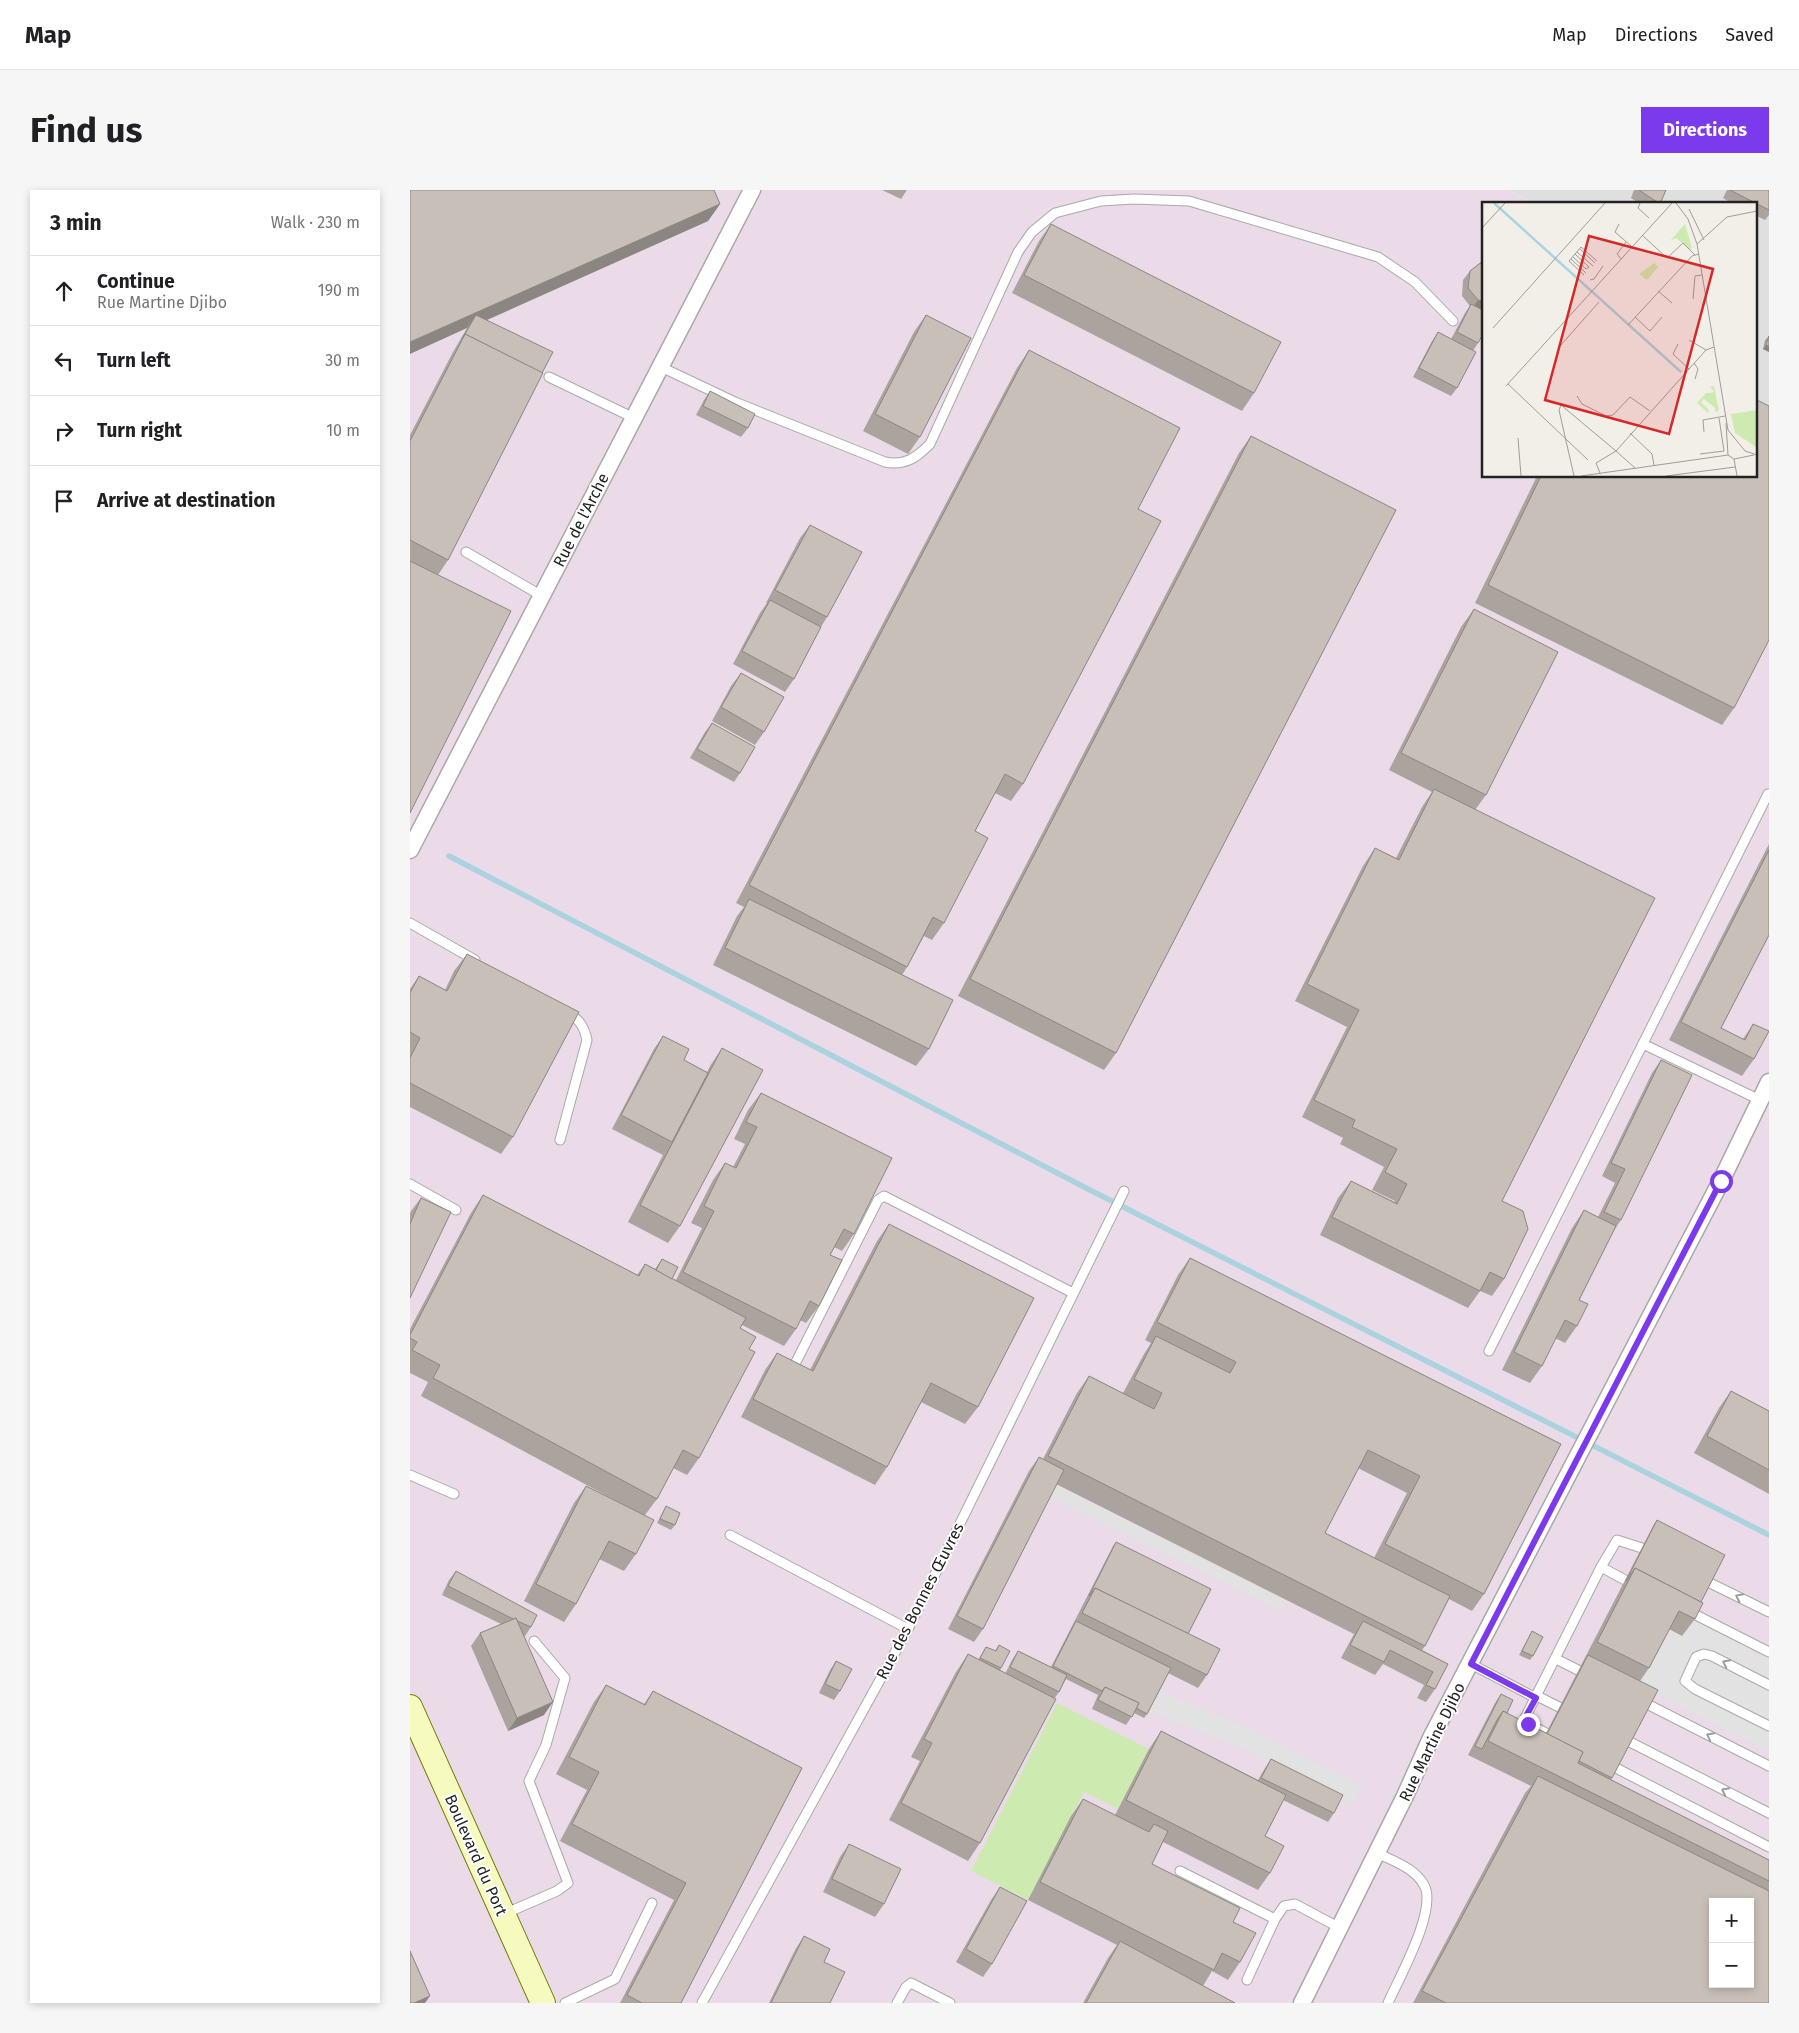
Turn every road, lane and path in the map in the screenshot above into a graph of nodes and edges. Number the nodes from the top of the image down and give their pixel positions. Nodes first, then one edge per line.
1 (752, 190) edge
2 (1453, 321) dead end
3 (661, 367) junction
4 (549, 377) edge
5 (634, 418) junction
6 (466, 552) dead end
7 (542, 596) junction
8 (1768, 794) edge
9 (410, 850) edge
10 (410, 923) edge
11 (485, 966) edge
12 (560, 1008) edge
13 (1643, 1044) junction
14 (1769, 1082) edge
15 (1760, 1100) junction
16 (560, 1140) dead end
17 (410, 1184) edge
18 (1124, 1191) dead end
19 (456, 1210) dead end
20 (1074, 1293) junction
21 (1489, 1351) dead end
22 (795, 1364) edge
23 (410, 1475) edge
24 (454, 1494) dead end
25 (730, 1535) dead end
26 (1642, 1548) edge
27 (1601, 1567) junction
28 (1625, 1580) edge
29 (1710, 1583) edge
30 (1769, 1612) edge
31 (1694, 1614) edge
32 (908, 1629) junction
33 (534, 1640) dead end
34 (1769, 1652) edge
35 (1556, 1659) junction
36 (1471, 1664) junction
37 (1578, 1670) edge
38 (1769, 1685) edge
39 (1536, 1697) junction
40 (1649, 1706) edge
41 (410, 1707) edge
42 (1559, 1708) edge
43 (1769, 1726) edge
44 (1546, 1733) edge
45 (1630, 1742) edge
46 (1769, 1766) edge
47 (1616, 1768) edge
48 (1769, 1813) edge
49 (1769, 1846) edge
50 (1377, 1853) junction
51 (1180, 1871) dead end
52 (652, 1903) dead end
53 (503, 1914) junction
54 (1275, 1919) junction
55 (1340, 1928) junction
56 (1247, 1980) dead end
57 (542, 2003) edge
58 (565, 2003) edge
59 (702, 2003) edge
60 (897, 2003) edge
61 (950, 2003) edge
62 (1302, 2003) edge
63 (1388, 2003) edge

1 - 3 street, Rue de l'Arche
2 - 3 lane
3 - 5 street, Rue de l'Arche
4 - 5 lane
5 - 7 street, Rue de l'Arche
6 - 7 lane
7 - 9 street, Rue de l'Arche
8 - 13 lane
10 - 11 lane
12 - 16 lane
13 - 15 lane
13 - 21 lane
14 - 15 street, Rue Martine Djibo
15 - 36 street, Rue Martine Djibo
17 - 19 lane
18 - 20 lane, Rue des Bonnes Œuvres
20 - 22 lane
20 - 32 lane, Rue des Bonnes Œuvres
23 - 24 lane
25 - 32 lane
26 - 27 lane
27 - 28 lane
27 - 35 lane
30 -> 29 lane
31 - 34 lane
32 - 59 lane, Rue des Bonnes Œuvres
33 - 53 lane
35 - 37 lane
35 - 39 lane
36 - 39 lane
36 - 50 street, Rue Martine Djibo
38 -> 43 lane
39 - 42 lane
39 - 44 lane
46 -> 40 lane
41 - 53 main road, Boulevard du Port
48 -> 45 lane
47 - 49 lane
50 - 55 street, Rue Martine Djibo
50 - 63 lane
51 - 54 lane
52 - 58 lane
53 - 57 main road, Boulevard du Port
54 - 55 lane
54 - 56 lane
55 - 62 street, Rue Martine Djibo
60 - 61 lane

